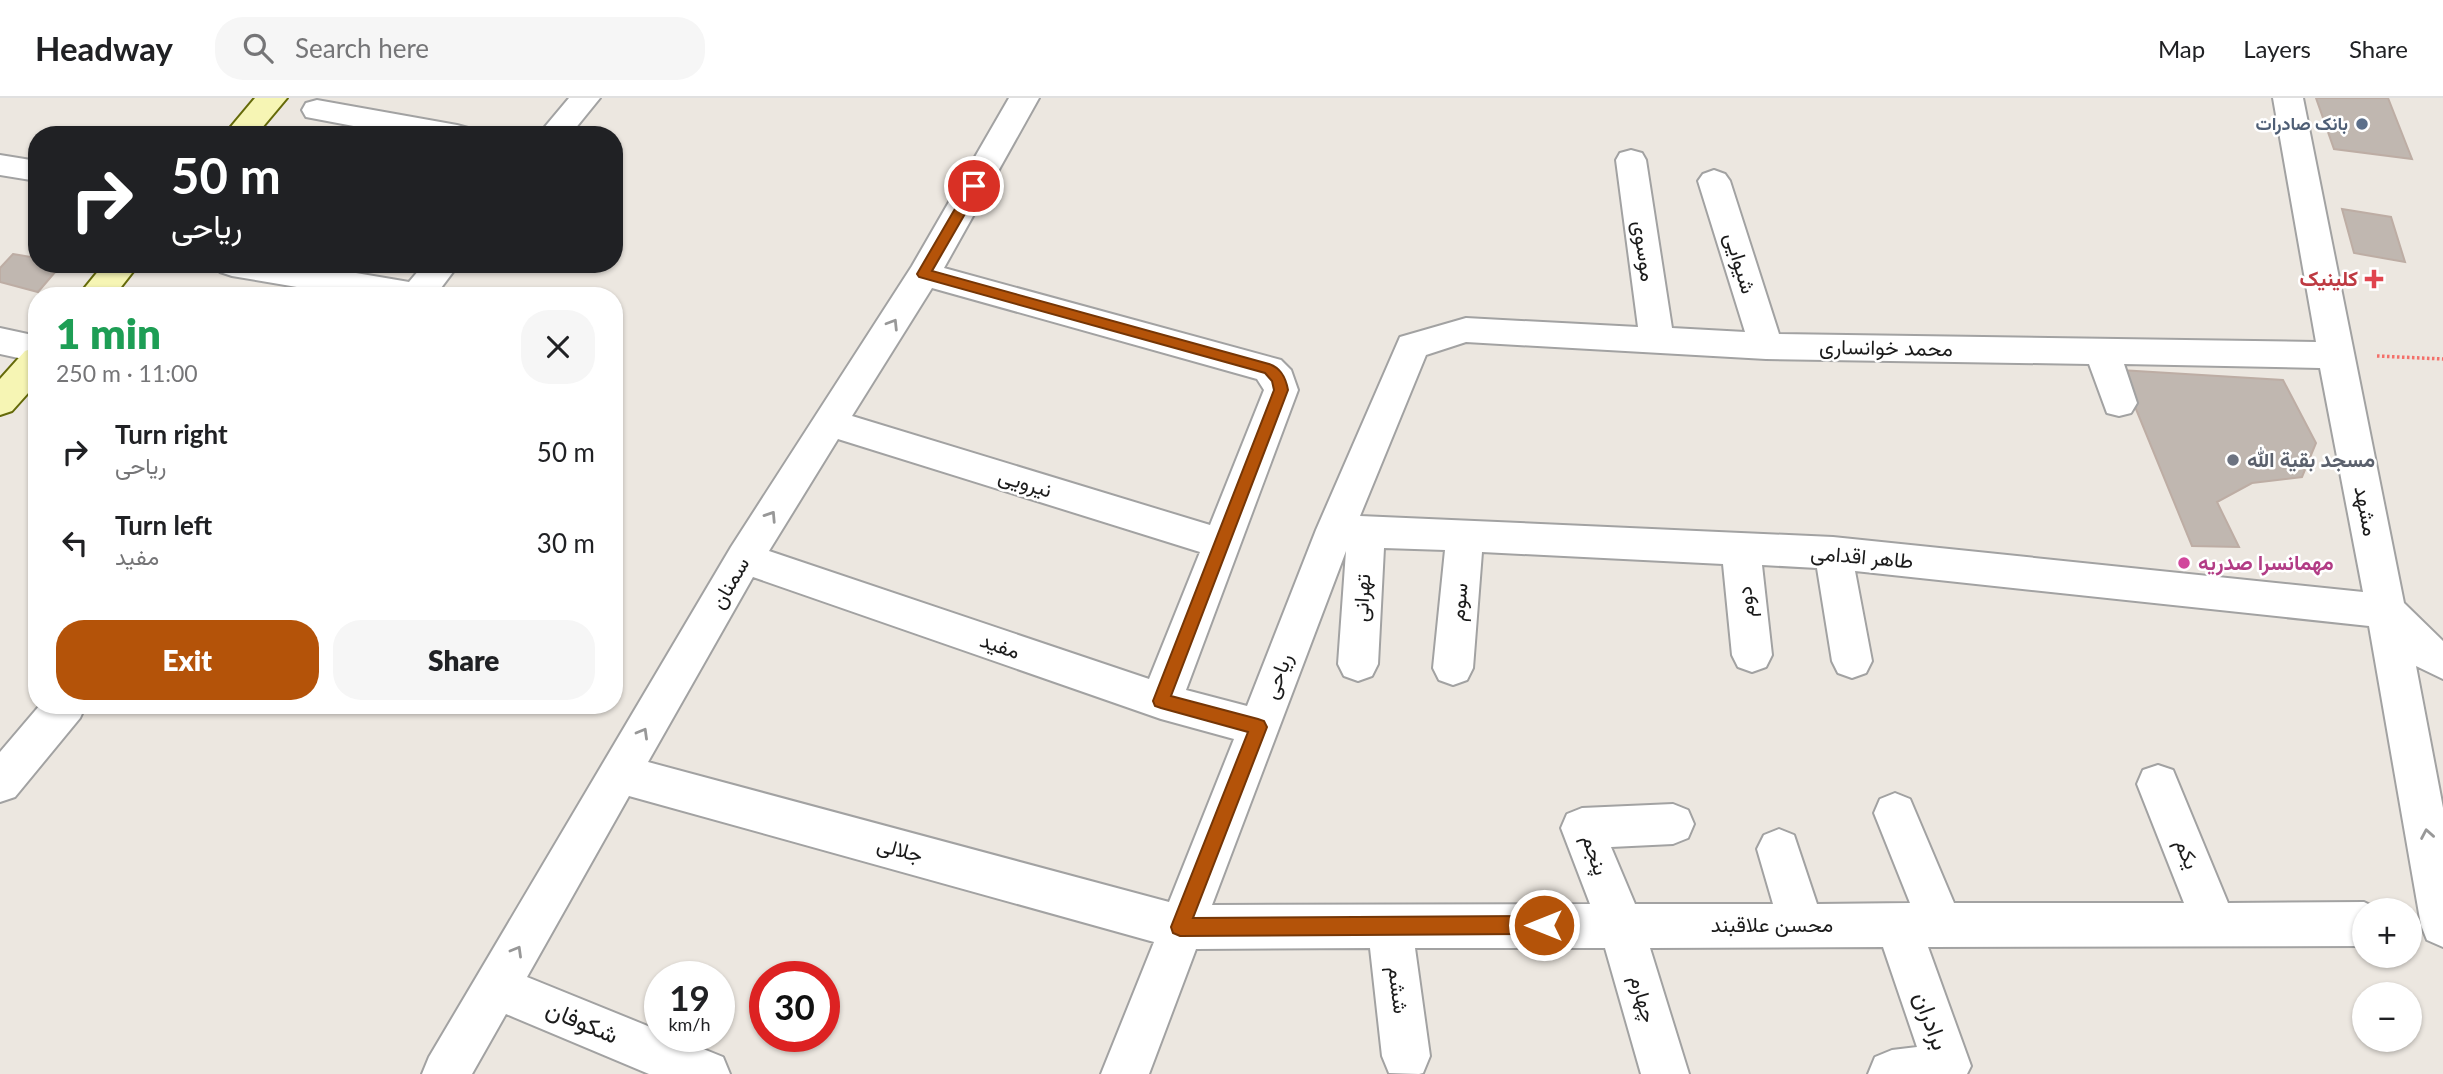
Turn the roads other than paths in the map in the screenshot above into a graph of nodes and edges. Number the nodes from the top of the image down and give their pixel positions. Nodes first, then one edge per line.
1 (272, 98) edge
2 (584, 98) edge
3 (1024, 98) edge
4 (2288, 98) edge
5 (317, 110) dead end
6 (247, 126) edge
7 (407, 126) edge
8 (561, 126) edge
9 (1630, 160) dead end
10 (0, 165) edge
11 (28, 170) edge
12 (1714, 180) dead end
13 (115, 273) edge
14 (285, 273) edge
15 (435, 273) edge
16 (924, 274) junction
17 (102, 287) edge
18 (369, 287) edge
19 (423, 287) edge
20 (1438, 338) joint
21 (0, 341) edge
22 (1657, 342) junction
23 (1766, 346) junction
24 (28, 347) edge
25 (2102, 351) junction
26 (2335, 355) junction
27 (28, 370) edge
28 (0, 401) edge
29 (2119, 403) dead end
30 (830, 423) junction
31 (1350, 531) junction
32 (1465, 536) junction
33 (1220, 543) junction
34 (1741, 549) junction
35 (1833, 553) junction
36 (744, 558) junction
37 (2386, 611) junction
38 (1752, 655) dead end
39 (1852, 661) dead end
40 (2443, 662) edge
41 (1358, 664) dead end
42 (1454, 668) dead end
43 (1161, 701) junction
44 (58, 714) edge
45 (1258, 727) junction
46 (620, 774) junction
47 (0, 783) edge
48 (2158, 784) dead end
49 (1895, 813) dead end
50 (1673, 824) dead end
51 (1779, 849) dead end
52 (2216, 924) junction
53 (2352, 924) edge
54 (2422, 924) edge
55 (2443, 924) edge
56 (1390, 925) junction
57 (1621, 925) junction
58 (1801, 925) junction
59 (1919, 925) junction
60 (1180, 927) junction
61 (497, 987) junction
62 (1406, 1056) dead end
63 (446, 1074) edge
64 (706, 1074) edge
65 (1125, 1074) edge
66 (1665, 1074) edge
67 (1892, 1074) edge

1 - 6 main road
2 - 8 street
3 - 16 street, سمنان
4 - 26 street, مشهد
5 - 7 street
9 - 22 street, موسوی
10 - 11 street
12 - 23 street, شیوایی
13 - 17 main road
14 - 18 street
15 - 19 street
30 -> 16 street, سمنان
16 - 33 street
20 - 22 street, محمد خوانساری
20 - 31 street, ریاحی
21 - 24 street
22 - 23 street, محمد خوانساری
23 - 25 street, محمد خوانساری
25 - 26 street, محمد خوانساری
25 - 29 street
26 - 37 street, مشهد
27 - 28 main road
30 - 33 street, نیرویی
36 -> 30 street, سمنان
31 - 32 street, طاهر اقدامی
31 - 41 street, تهرانی
31 - 45 street, ریاحی
32 - 34 street, طاهر اقدامی
32 - 42 street, سوم
33 - 43 street
34 - 35 street, طاهر اقدامی
34 - 38 street, دوم
35 - 37 street, طاهر اقدامی
35 - 39 street
36 - 43 street, مفید
46 -> 36 street, سمنان
37 - 40 street
55 -> 37 street, مشهد
43 - 45 street, مفید
44 - 47 street
45 - 60 street, ریاحی
46 - 60 street, جلالی
61 -> 46 street, سمنان
48 - 52 street, یکم
49 - 59 street
50 - 57 street, پنجم
51 - 58 street
52 - 53 street, محسن علاقبند
52 - 59 street, محسن علاقبند
54 - 55 street
56 - 57 street, محسن علاقبند
56 - 60 street, محسن علاقبند
56 - 62 street, ششم
57 - 58 street, محسن علاقبند
57 - 66 street, چهارم
58 - 59 street, محسن علاقبند
59 - 67 street, برادران
60 - 65 street, ریاحی
61 - 63 street, سمنان
61 - 64 street, شکوفان

